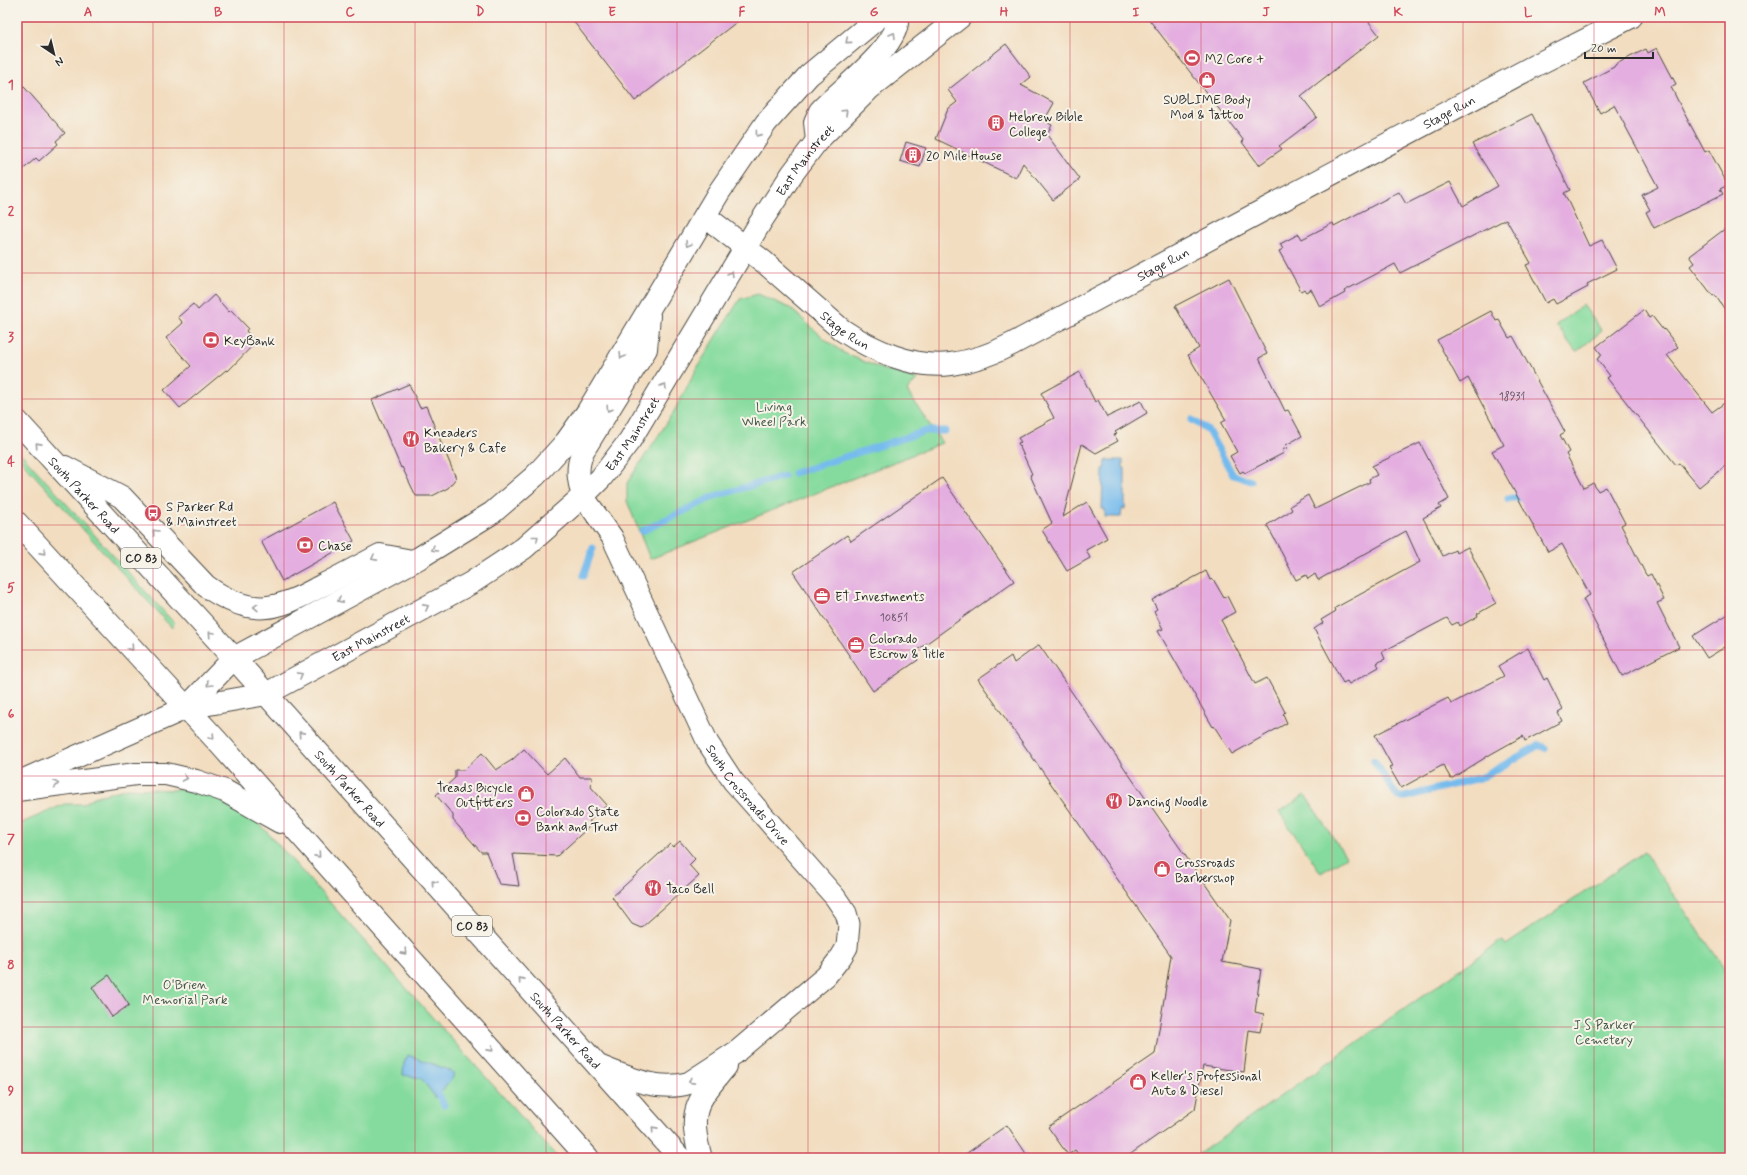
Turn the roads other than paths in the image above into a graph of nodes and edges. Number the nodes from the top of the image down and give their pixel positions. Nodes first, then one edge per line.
1 (878, 17) edge
2 (897, 17) edge
3 (960, 17) edge
4 (1631, 17) edge
5 (817, 141) junction
6 (705, 216) junction
7 (746, 248) junction
8 (649, 311) junction
9 (17, 421) edge
10 (53, 461) junction
11 (583, 496) junction
12 (17, 523) edge
13 (412, 561) junction
14 (234, 658) junction
15 (266, 694) junction
16 (186, 708) junction
17 (17, 783) edge
18 (17, 790) edge
19 (301, 835) junction
20 (736, 1053) junction
21 (598, 1066) junction
22 (588, 1158) edge
23 (680, 1158) edge
24 (701, 1158) edge

1 -> 6 main road, East Mainstreet
5 -> 2 main road
5 -> 3 main road, East Mainstreet
4 - 7 main road, Stage Run
5 - 7 main road, East Mainstreet
6 - 7 main road, Stage Run
6 -> 8 main road, East Mainstreet
11 -> 7 main road, East Mainstreet
8 -> 11 main road
8 -> 13 main road, East Mainstreet
10 -> 9 main road, South Parker Road / CO 83
13 -> 10 main road
14 -> 10 main road, South Parker Road / CO 83
15 -> 11 main road, East Mainstreet
11 - 20 street, South Crossroads Drive
12 -> 16 main road
13 -> 14 main road, East Mainstreet
14 - 15 main road, South Parker Road / CO 83
14 -> 16 main road, East Mainstreet
15 - 16 main road, East Mainstreet
21 -> 15 main road, South Parker Road / CO 83
16 - 17 main road, East Mainstreet
16 -> 19 main road
18 -> 19 main road
19 -> 22 main road
20 -> 21 main road
20 - 24 main road
23 -> 21 main road, South Parker Road / CO 83

